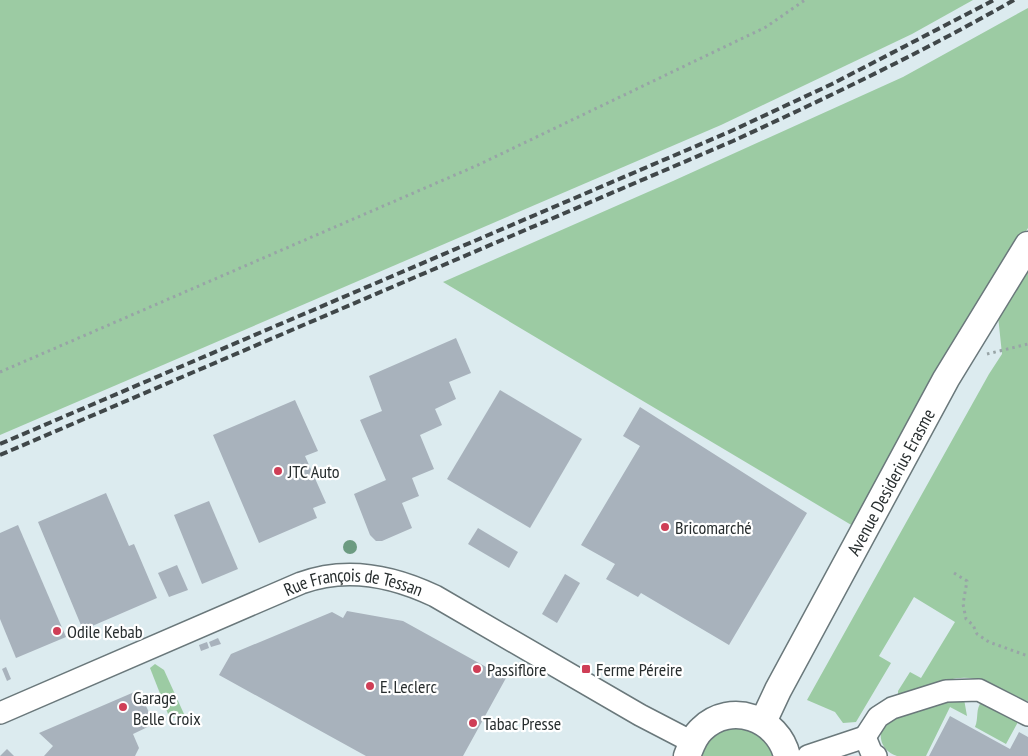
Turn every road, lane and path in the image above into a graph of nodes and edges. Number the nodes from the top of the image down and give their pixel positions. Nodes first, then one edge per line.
1 (805, 0) edge
2 (1028, 245) edge
3 (1028, 344) edge
4 (962, 352) junction
5 (0, 372) edge
6 (954, 573) dead end
7 (1028, 656) edge
8 (0, 713) edge
9 (1028, 715) edge
10 (763, 722) junction
11 (865, 737) junction
12 (690, 749) edge
13 (787, 756) edge
14 (808, 756) edge
15 (876, 756) edge

1 - 5 path
2 - 4 main road, Avenue Desiderius Erasme
3 - 4 path
4 - 10 main road, Avenue Desiderius Erasme
6 - 7 path
8 - 12 street, Rue François de Tessan
9 - 11 street
10 - 12 main road
10 - 13 main road
11 - 14 street
11 - 15 street

